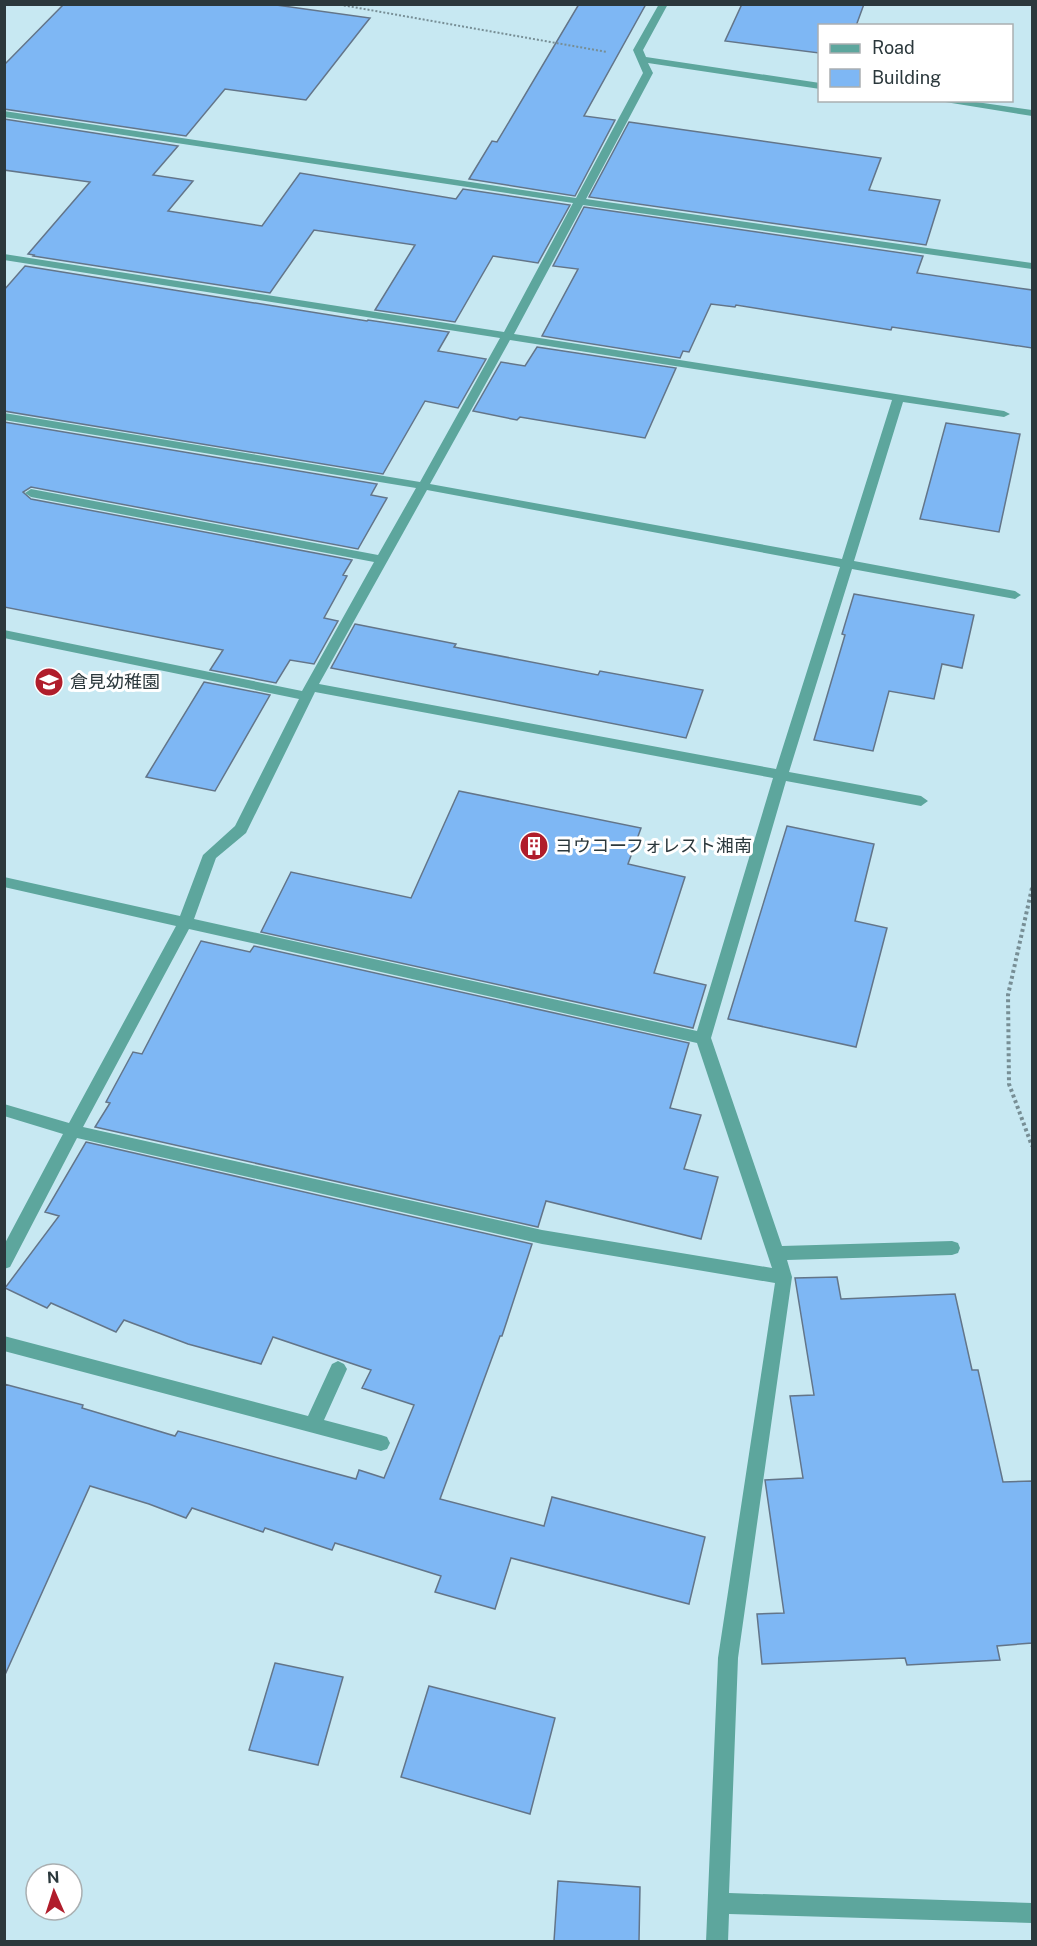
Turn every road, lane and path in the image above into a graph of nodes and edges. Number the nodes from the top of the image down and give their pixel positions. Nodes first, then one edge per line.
1 (336, 4) edge
2 (664, 4) edge
3 (640, 59) junction
4 (818, 86) edge
5 (952, 102) edge
6 (1032, 113) edge
7 (4, 114) edge
8 (579, 201) junction
9 (4, 257) edge
10 (1032, 266) edge
11 (507, 336) junction
12 (899, 397) junction
13 (1004, 414) dead end
14 (4, 416) edge
15 (423, 486) junction
16 (31, 493) dead end
17 (382, 560) junction
18 (848, 564) junction
19 (1015, 595) dead end
20 (4, 634) edge
21 (309, 692) junction
22 (782, 775) junction
23 (921, 801) dead end
24 (4, 882) edge
25 (1032, 888) edge
26 (185, 922) junction
27 (703, 1038) junction
28 (4, 1110) edge
29 (73, 1131) junction
30 (1032, 1146) edge
31 (952, 1248) dead end
32 (776, 1253) junction
33 (4, 1262) edge
34 (784, 1277) junction
35 (4, 1342) edge
36 (338, 1369) dead end
37 (313, 1425) junction
38 (381, 1443) dead end
39 (718, 1903) junction
40 (1032, 1913) edge
41 (717, 1941) edge

1 - 3 path
2 - 3 street
3 - 4 street
3 - 8 street
5 - 6 street
7 - 8 street
8 - 10 street
8 - 11 street
9 - 11 street
11 - 12 street
11 - 15 street
12 - 13 street
12 - 18 street
14 - 15 street
15 - 17 street
15 - 18 street
16 - 17 street
17 - 21 street
18 - 19 street
18 - 22 street
20 - 21 street
21 - 22 street
21 - 26 street
22 - 23 street
22 - 27 street
24 - 26 street
25 - 30 path
26 - 27 street
26 - 29 street
27 - 32 street
28 - 29 street
29 - 33 street
29 - 34 street
31 - 32 street
32 - 34 street
34 - 39 street
35 - 37 street
36 - 37 street
37 - 38 street
39 - 40 street
39 - 41 street

